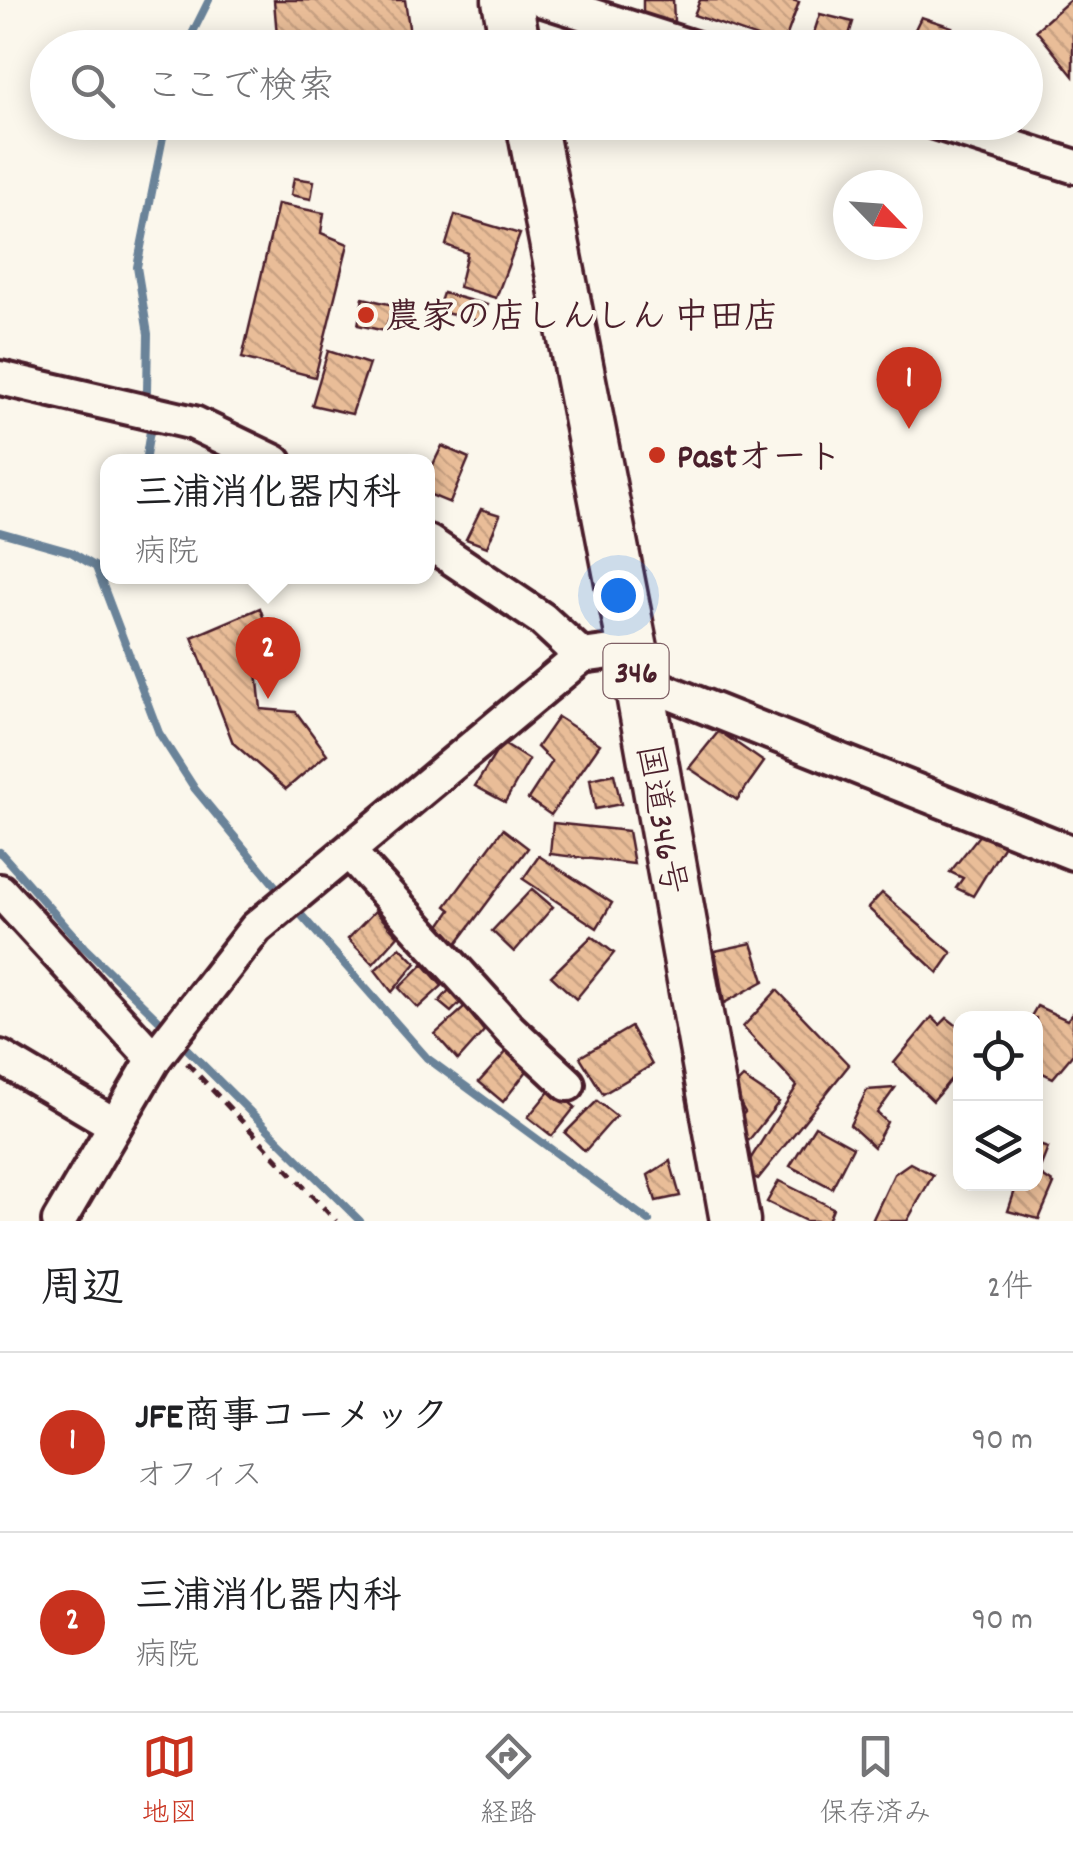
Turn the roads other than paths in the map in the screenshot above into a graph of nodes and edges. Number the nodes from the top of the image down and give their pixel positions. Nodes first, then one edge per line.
1 (506, 0) edge
2 (542, 0) edge
3 (512, 30) edge
4 (637, 30) edge
5 (534, 140) edge
6 (991, 140) edge
7 (1073, 166) edge
8 (0, 378) edge
9 (258, 454) edge
10 (435, 547) edge
11 (582, 656) junction
12 (636, 664) junction
13 (1073, 852) edge
14 (350, 853) junction
15 (0, 891) edge
16 (160, 1051) junction
17 (0, 1057) edge
18 (568, 1084) dead end
19 (115, 1125) junction
20 (740, 1217) edge
21 (59, 1221) edge

1 - 3 highway
2 - 4 street
5 - 12 highway, 国道346号 / 346
6 - 7 street
8 - 9 street
10 - 11 street
11 - 12 street
11 - 14 street
12 - 13 street
12 - 20 highway, 国道346号 / 346
14 - 16 street
14 - 18 street
15 - 16 street
16 - 19 street
17 - 19 street
19 - 21 street

